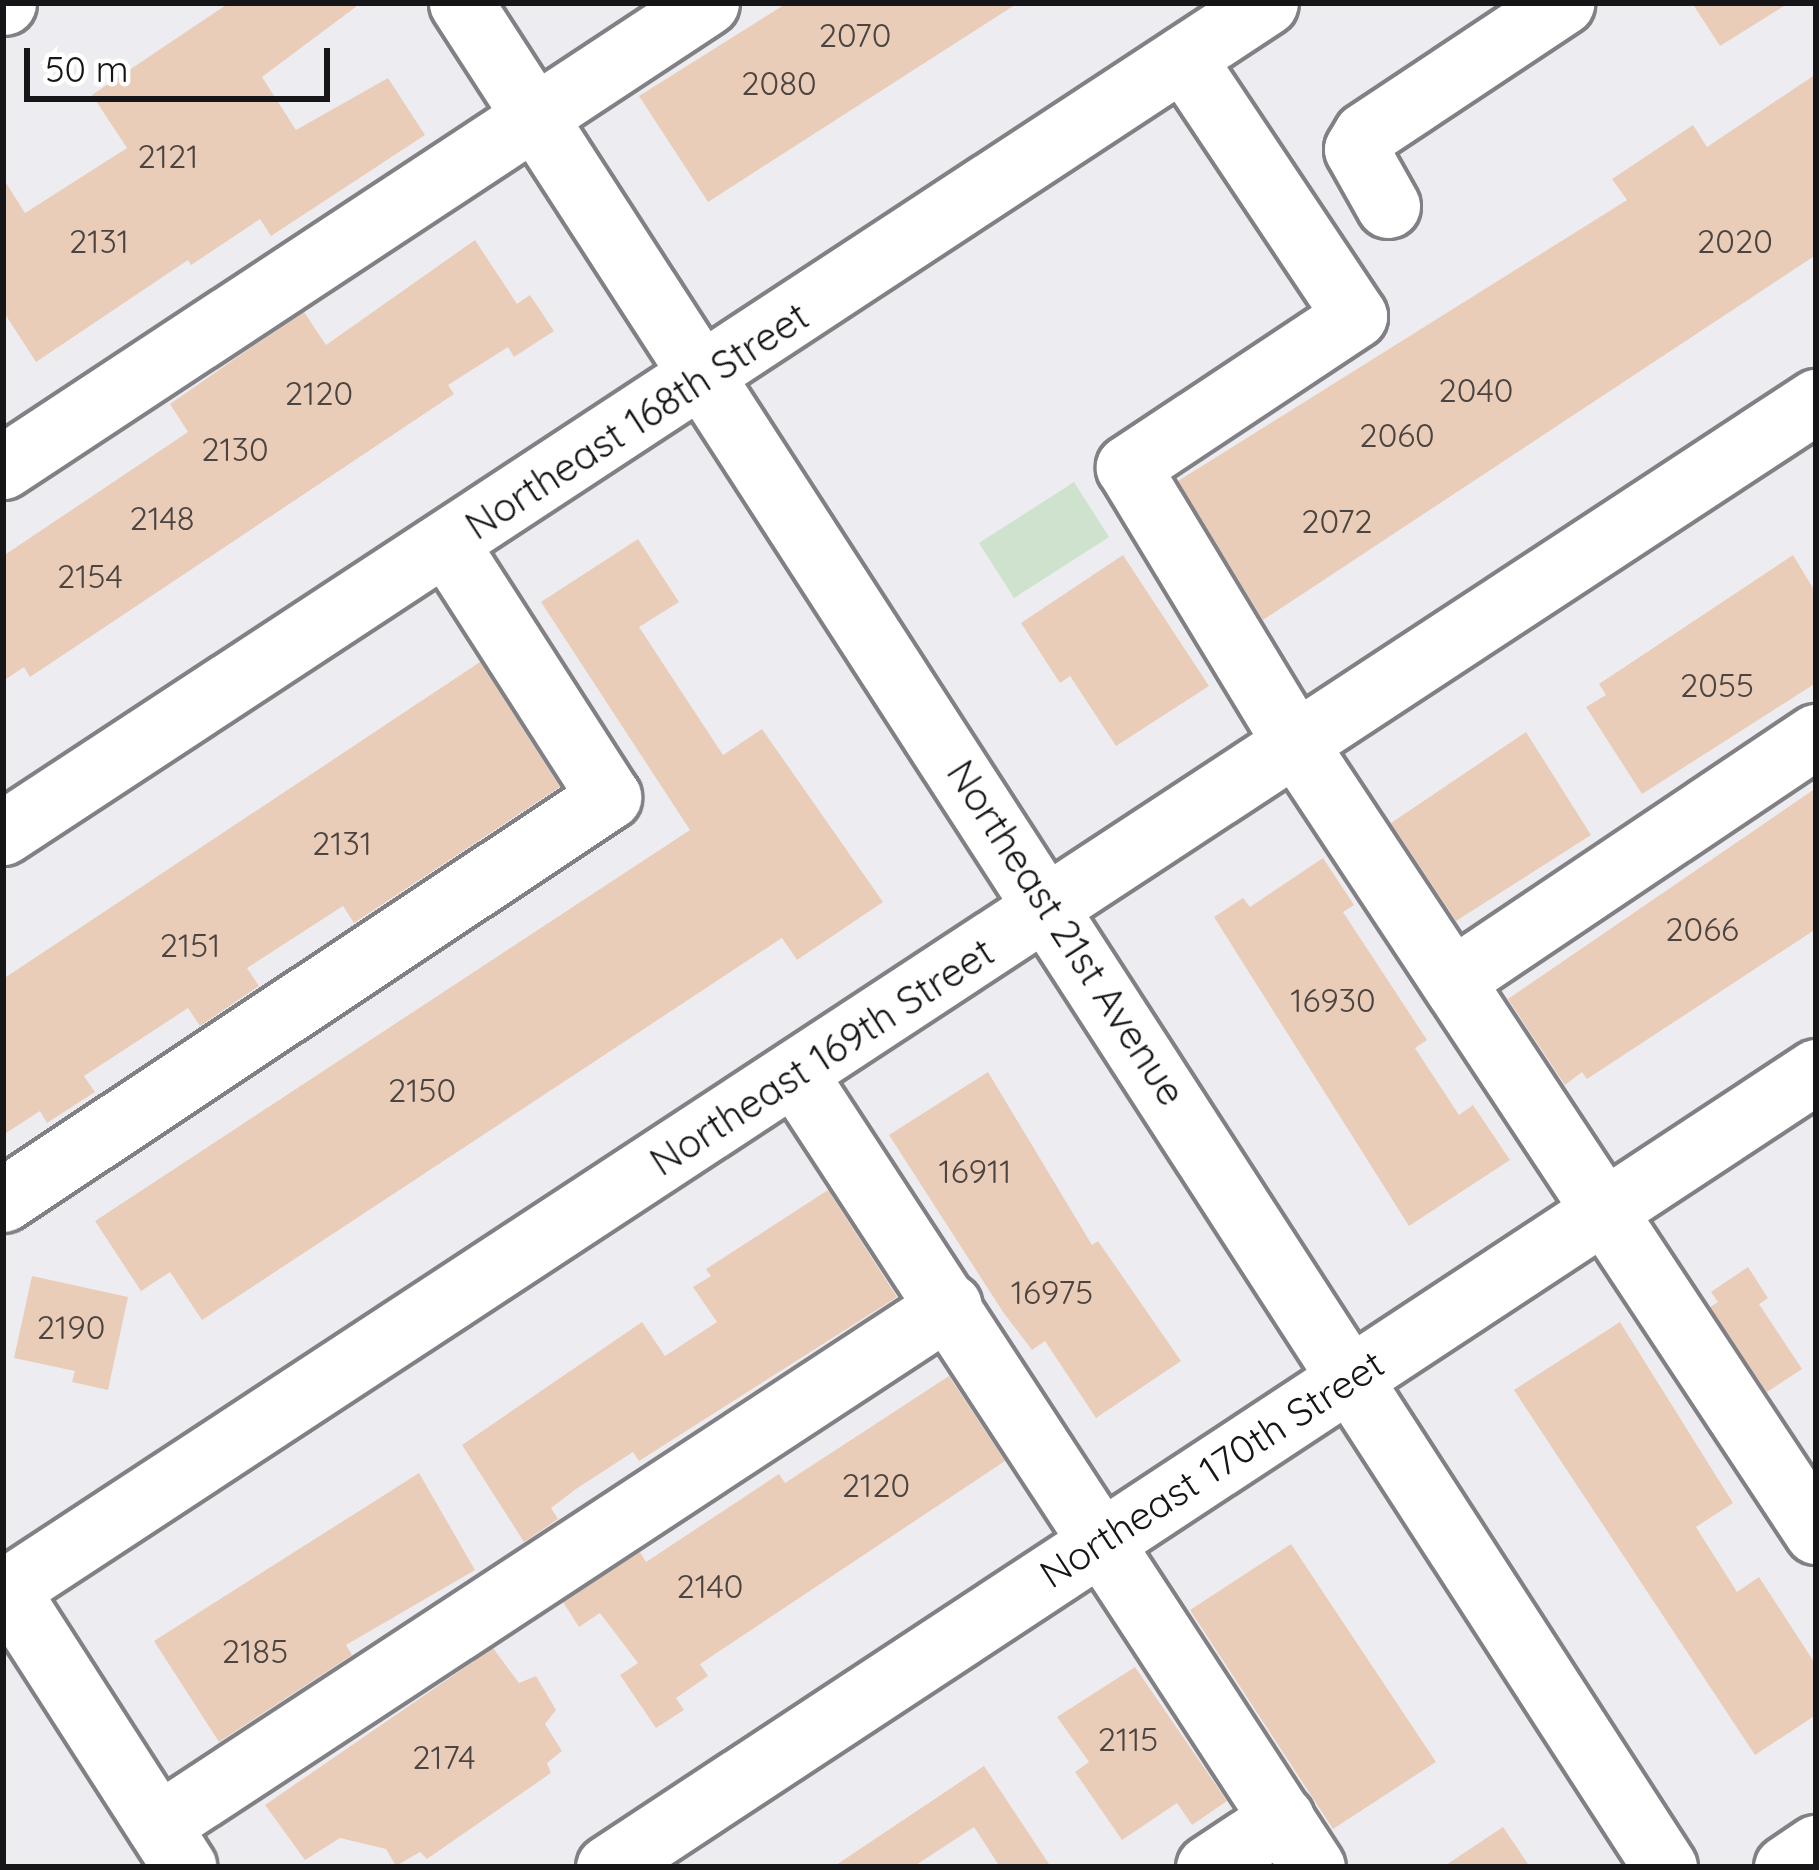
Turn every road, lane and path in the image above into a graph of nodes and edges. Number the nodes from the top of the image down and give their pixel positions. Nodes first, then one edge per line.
1 (461, 3) edge
2 (707, 3) edge
3 (1266, 3) edge
4 (1562, 3) edge
5 (1183, 58) junction
6 (532, 120) junction
7 (1388, 206) dead end
8 (704, 379) junction
9 (1816, 401) edge
10 (3, 467) edge
11 (447, 545) junction
12 (1816, 736) edge
13 (1298, 746) junction
14 (3, 833) edge
15 (1051, 907) junction
16 (1454, 980) junction
17 (1816, 1071) edge
18 (796, 1075) junction
19 (3, 1200) edge
20 (1607, 1210) junction
21 (950, 1305) junction
22 (1352, 1376) junction
23 (1806, 1493) edge
24 (1106, 1539) junction
25 (5, 1587) edge
26 (1298, 1842) edge
27 (171, 1846) edge
28 (1816, 1847) edge
29 (608, 1867) edge
30 (1208, 1867) edge
31 (1665, 1867) edge
32 (1786, 1867) edge

1 - 6 street, Northeast 21st Avenue
2 - 6 street
3 - 5 street, Northeast 168th Street
4 - 7 street
5 - 8 street, Northeast 168th Street
5 - 13 street
6 - 8 street, Northeast 21st Avenue
6 - 10 street
8 - 11 street, Northeast 168th Street
8 - 15 street, Northeast 21st Avenue
9 - 13 street, Northeast 169th Street
11 - 14 street, Northeast 168th Street
11 - 19 street
12 - 16 street
13 - 15 street, Northeast 169th Street
13 - 16 street
15 - 18 street, Northeast 169th Street
15 - 22 street, Northeast 21st Avenue
16 - 20 street
17 - 20 street, Northeast 170th Street
18 - 21 street
18 - 25 street, Northeast 169th Street
20 - 22 street, Northeast 170th Street
20 - 23 street
21 - 24 street
21 - 27 street
22 - 24 street, Northeast 170th Street
22 - 31 street, Northeast 21st Avenue
24 - 26 street
24 - 29 street, Northeast 170th Street
25 - 27 street
26 - 30 street
28 - 32 street

